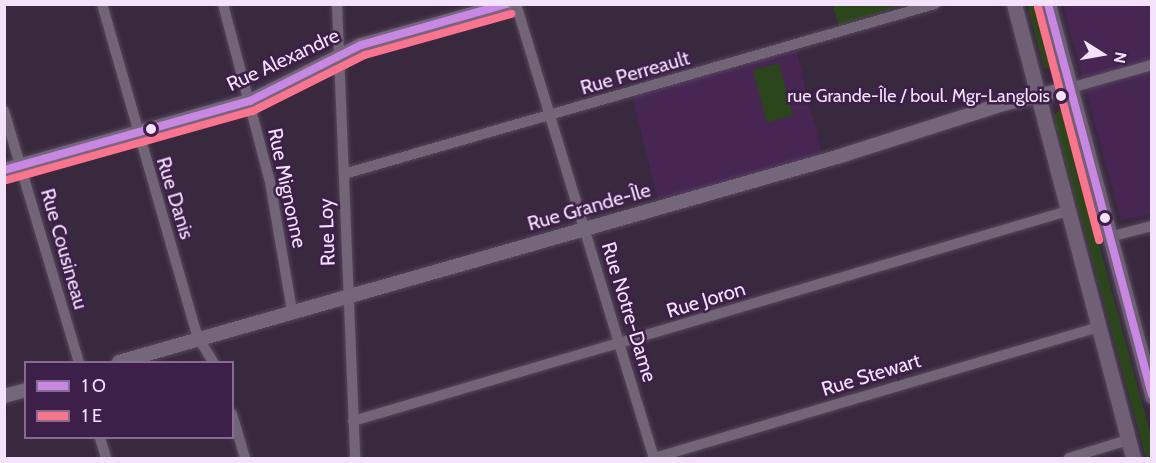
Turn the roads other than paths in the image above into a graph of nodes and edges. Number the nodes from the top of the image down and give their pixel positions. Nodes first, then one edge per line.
1 (102, 4) edge
2 (224, 4) edge
3 (337, 4) edge
4 (508, 4) edge
5 (516, 4) edge
6 (935, 4) edge
7 (1014, 4) edge
8 (1048, 4) edge
9 (339, 55) junction
10 (1152, 65) edge
11 (1070, 88) junction
12 (1038, 95) junction
13 (250, 101) junction
14 (4, 111) edge
15 (550, 116) junction
16 (136, 133) junction
17 (21, 166) junction
18 (4, 170) edge
19 (344, 174) junction
20 (1068, 211) junction
21 (1152, 226) edge
22 (584, 228) junction
23 (1109, 237) junction
24 (347, 296) junction
25 (292, 311) junction
26 (1098, 327) junction
27 (199, 340) junction
28 (620, 344) junction
29 (78, 361) edge
30 (126, 361) edge
31 (212, 361) edge
32 (24, 391) edge
33 (4, 396) edge
34 (1152, 396) edge
35 (234, 421) edge
36 (353, 421) junction
37 (100, 439) edge
38 (1128, 440) junction
39 (106, 459) edge
40 (245, 459) edge
41 (355, 459) edge
42 (654, 459) edge
43 (1069, 459) edge
44 (1133, 459) edge

1 - 16 street, Rue Danis
2 - 13 street, Rue Mignonne
3 - 9 street, Rue Loy
4 - 9 main road, Rue Alexandre
5 - 15 street, Rue Notre-Dame
6 - 15 street, Rue Perreault
7 - 12 highway
8 - 11 highway
9 - 13 main road, Rue Alexandre
9 - 19 street, Rue Loy
10 - 11 street
11 - 12 main road, Rue Grande-Île
11 - 23 highway
12 - 20 highway
12 - 22 main road, Rue Grande-Île
13 - 16 main road, Rue Alexandre
13 - 25 street, Rue Mignonne
14 - 17 street, Rue Cousineau
15 - 19 street, Rue Perreault
15 - 22 street, Rue Notre-Dame
16 - 17 main road, Rue Alexandre
16 - 27 street, Rue Danis
17 - 18 main road, Rue Alexandre
17 - 29 street, Rue Cousineau
19 - 24 street, Rue Loy
20 - 26 highway
20 - 28 street, Rue Joron
21 - 23 street
22 - 24 main road, Rue Grande-Île
22 - 28 street, Rue Notre-Dame
23 - 34 highway
24 - 25 main road, Rue Grande-Île
24 - 36 street, Rue Loy
25 - 27 main road, Rue Grande-Île
26 - 38 highway
26 - 42 street, Rue Stewart
27 - 30 main road, Rue Grande-Île
27 - 31 street, Rue Danis
28 - 36 street, Rue Joron
28 - 42 street, Rue Notre-Dame
32 - 33 main road
35 - 40 street
36 - 41 street, Rue Loy
37 - 39 street
38 - 43 street
38 - 44 highway

